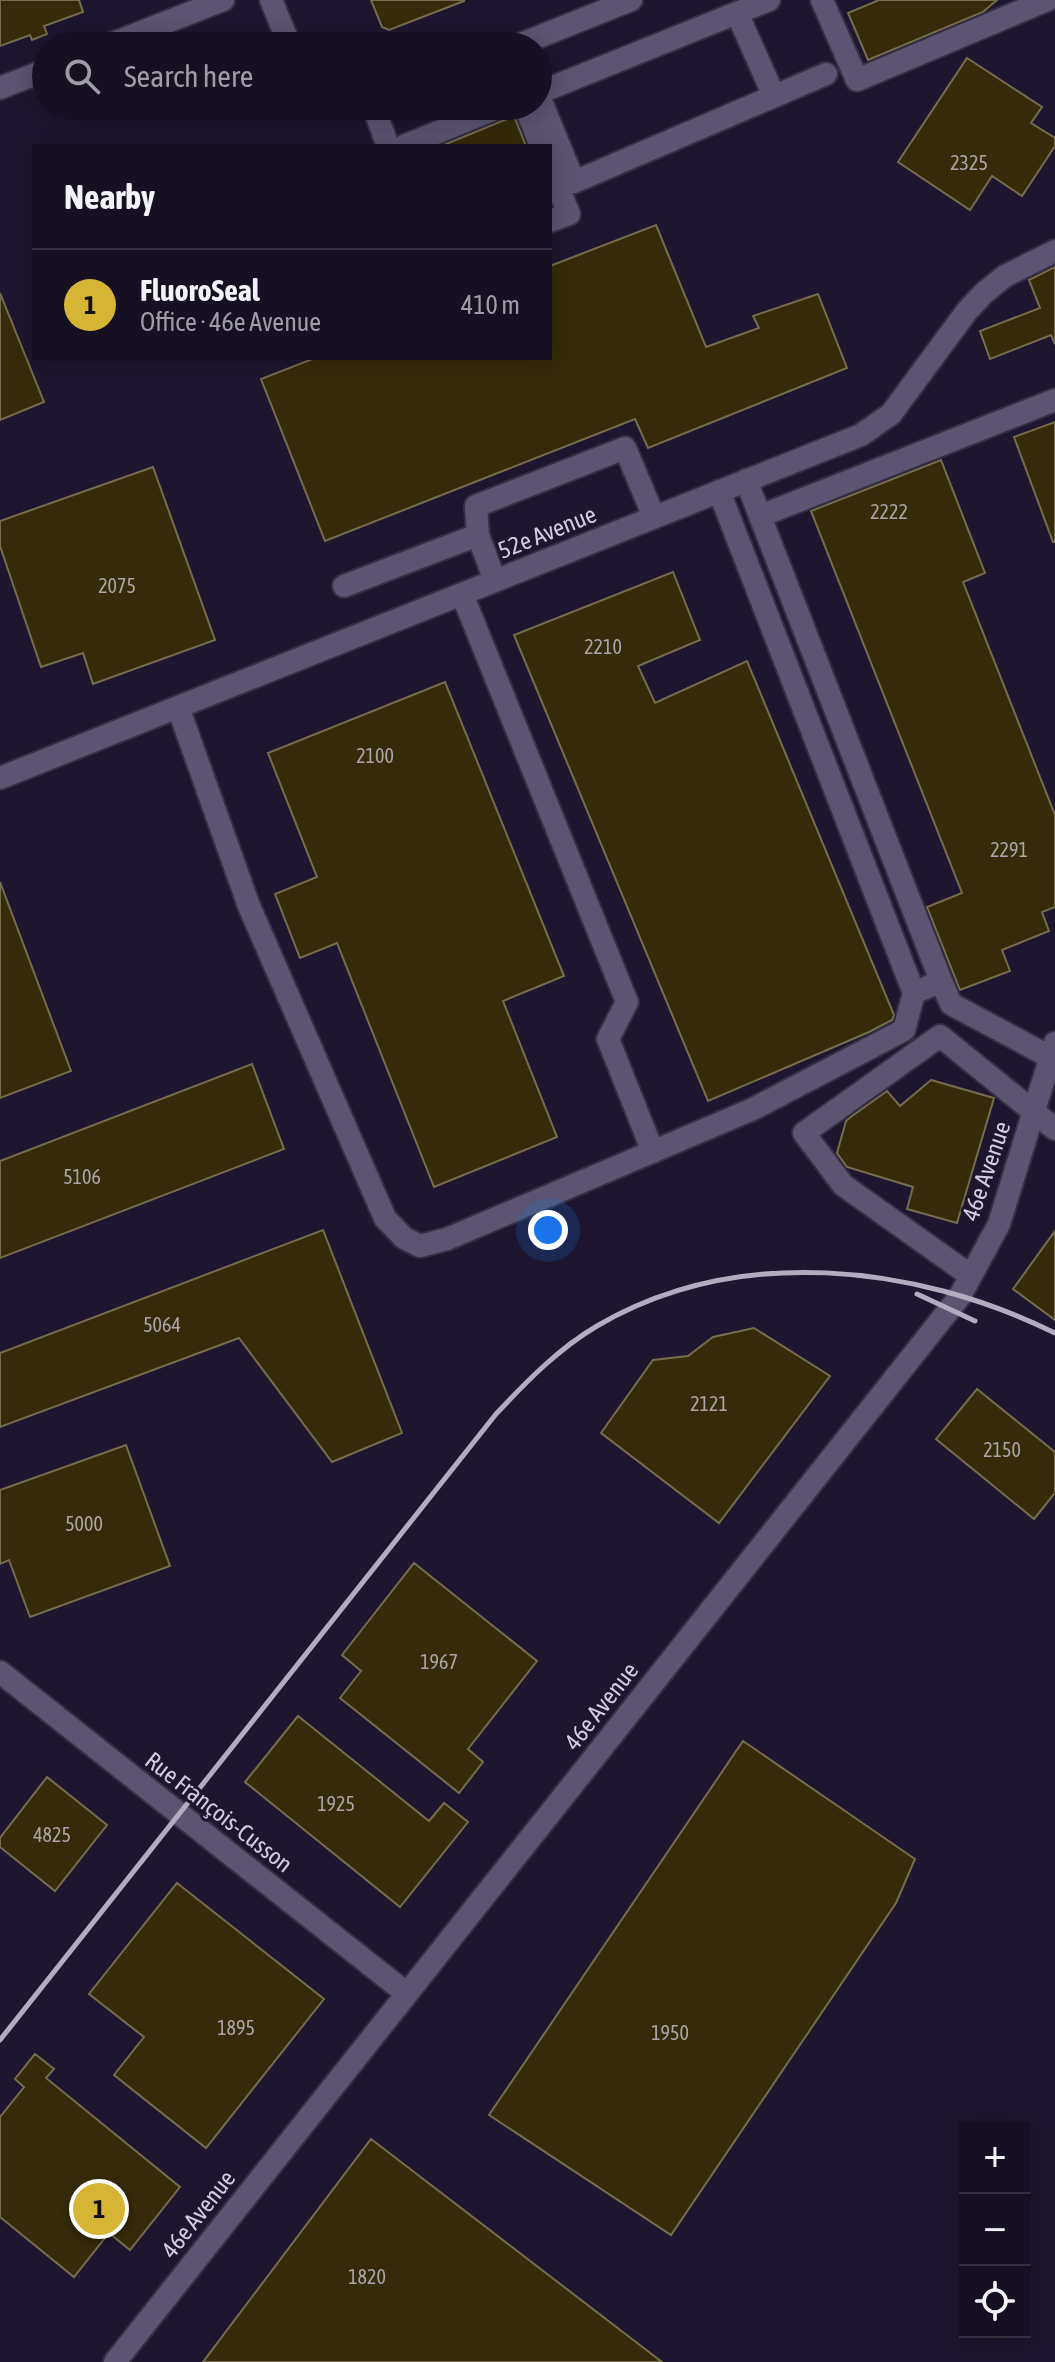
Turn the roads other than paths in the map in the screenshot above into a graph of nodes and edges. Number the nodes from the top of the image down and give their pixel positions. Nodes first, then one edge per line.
1 (223, 0) edge
2 (271, 0) edge
3 (631, 0) edge
4 (769, 0) edge
5 (822, 0) edge
6 (1047, 0) edge
7 (737, 13) junction
8 (142, 32) edge
9 (284, 32) edge
10 (551, 32) edge
11 (826, 74) dead end
12 (32, 75) edge
13 (0, 88) edge
14 (552, 88) edge
15 (774, 96) junction
16 (378, 120) edge
17 (468, 120) edge
18 (531, 120) edge
19 (549, 120) edge
20 (387, 144) edge
21 (409, 144) edge
22 (540, 144) edge
23 (552, 179) edge
24 (559, 218) edge
25 (1055, 251) edge
26 (1055, 400) edge
27 (746, 480) junction
28 (719, 491) junction
29 (760, 516) junction
30 (654, 517) junction
31 (478, 535) junction
32 (778, 563) junction
33 (751, 574) junction
34 (495, 581) junction
35 (344, 586) dead end
36 (462, 594) junction
37 (815, 658) junction
38 (788, 670) junction
39 (178, 707) junction
40 (847, 739) junction
41 (820, 750) junction
42 (0, 778) edge
43 (878, 820) junction
44 (850, 830) junction
45 (917, 918) junction
46 (889, 930) junction
47 (941, 981) junction
48 (914, 993) junction
49 (1053, 1050) edge
50 (1033, 1112) junction
51 (1055, 1129) edge
52 (653, 1152) junction
53 (971, 1276) junction
54 (0, 1672) edge
55 (406, 1993) junction
56 (115, 2362) edge

1 - 8 street
2 - 9 street
3 - 10 street
4 - 7 street
5 - 6 street
7 - 14 street
7 - 15 street
11 - 15 street
12 - 13 street
15 - 19 street
16 - 20 street
17 - 21 street
18 - 22 street
23 - 24 street
25 - 27 street, 52e Avenue
26 - 29 street
27 - 28 street, 52e Avenue
27 - 29 street
28 - 30 street, 52e Avenue
28 - 33 street
29 - 32 street
30 - 31 street
30 - 34 street, 52e Avenue
31 - 34 street
31 - 35 street
32 - 33 street
32 - 37 street
33 - 38 street
34 - 36 street, 52e Avenue
36 - 39 street, 52e Avenue
36 - 52 street
37 - 38 street
37 - 40 street
38 - 41 street
39 - 42 street, 52e Avenue
39 - 52 street
40 - 41 street
40 - 43 street
41 - 44 street
43 - 44 street
43 - 45 street
44 - 46 street
45 - 46 street
45 - 47 street
46 - 48 street
47 - 48 street
47 - 49 street
48 - 52 street
49 - 50 street, 46e Avenue
50 - 51 street
50 - 53 street, 46e Avenue
50 - 53 street
53 - 55 street, 46e Avenue
54 - 55 street, Rue François-Cusson
55 - 56 street, 46e Avenue

